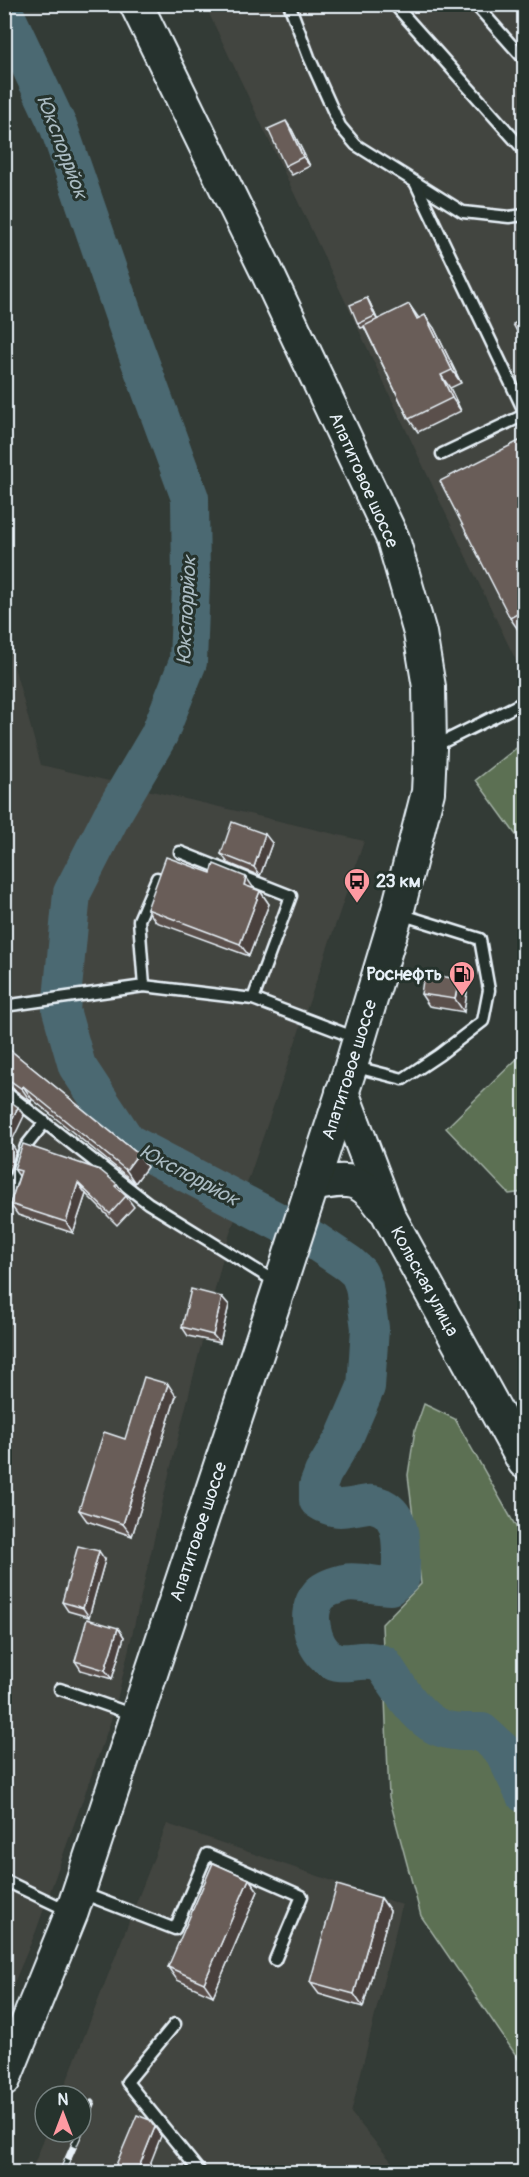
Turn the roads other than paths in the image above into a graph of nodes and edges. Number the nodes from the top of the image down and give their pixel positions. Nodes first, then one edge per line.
1 (136, 4) edge
2 (289, 4) edge
3 (394, 4) edge
4 (475, 4) edge
5 (525, 59) edge
6 (525, 150) edge
7 (416, 184) junction
8 (525, 215) edge
9 (525, 413) edge
10 (442, 454) dead end
11 (525, 702) edge
12 (430, 749) junction
13 (180, 852) dead end
14 (157, 878) edge
15 (397, 914) junction
16 (142, 987) junction
17 (253, 999) junction
18 (4, 1006) edge
19 (350, 1066) junction
20 (4, 1091) edge
21 (45, 1122) junction
22 (308, 1195) junction
23 (4, 1209) edge
24 (389, 1216) junction
25 (280, 1285) junction
26 (525, 1462) edge
27 (60, 1689) dead end
28 (137, 1716) junction
29 (4, 1880) edge
30 (75, 1902) junction
31 (275, 1960) dead end
32 (176, 2024) dead end
33 (4, 2079) edge
34 (200, 2172) edge

1 - 12 street, Апатитовое шоссе
2 - 7 lane
3 - 6 lane
4 - 5 lane
7 - 8 lane
7 - 9 lane
9 - 10 lane
11 - 12 lane
12 - 15 street, Апатитовое шоссе
13 - 17 lane
14 - 16 lane
15 - 19 street, Апатитовое шоссе
15 - 19 lane
16 - 17 lane
16 - 18 lane
17 - 19 lane
19 - 22 street, Апатитовое шоссе
19 - 24 street, Кольская улица
20 - 21 lane
21 - 23 lane
21 - 25 lane
22 - 24 street
22 - 25 street, Апатитовое шоссе
24 - 26 street, Кольская улица
25 - 28 street, Апатитовое шоссе
27 - 28 lane
28 - 30 street, Апатитовое шоссе
29 - 30 lane
30 - 31 lane
30 - 33 street, Апатитовое шоссе
32 - 34 lane

